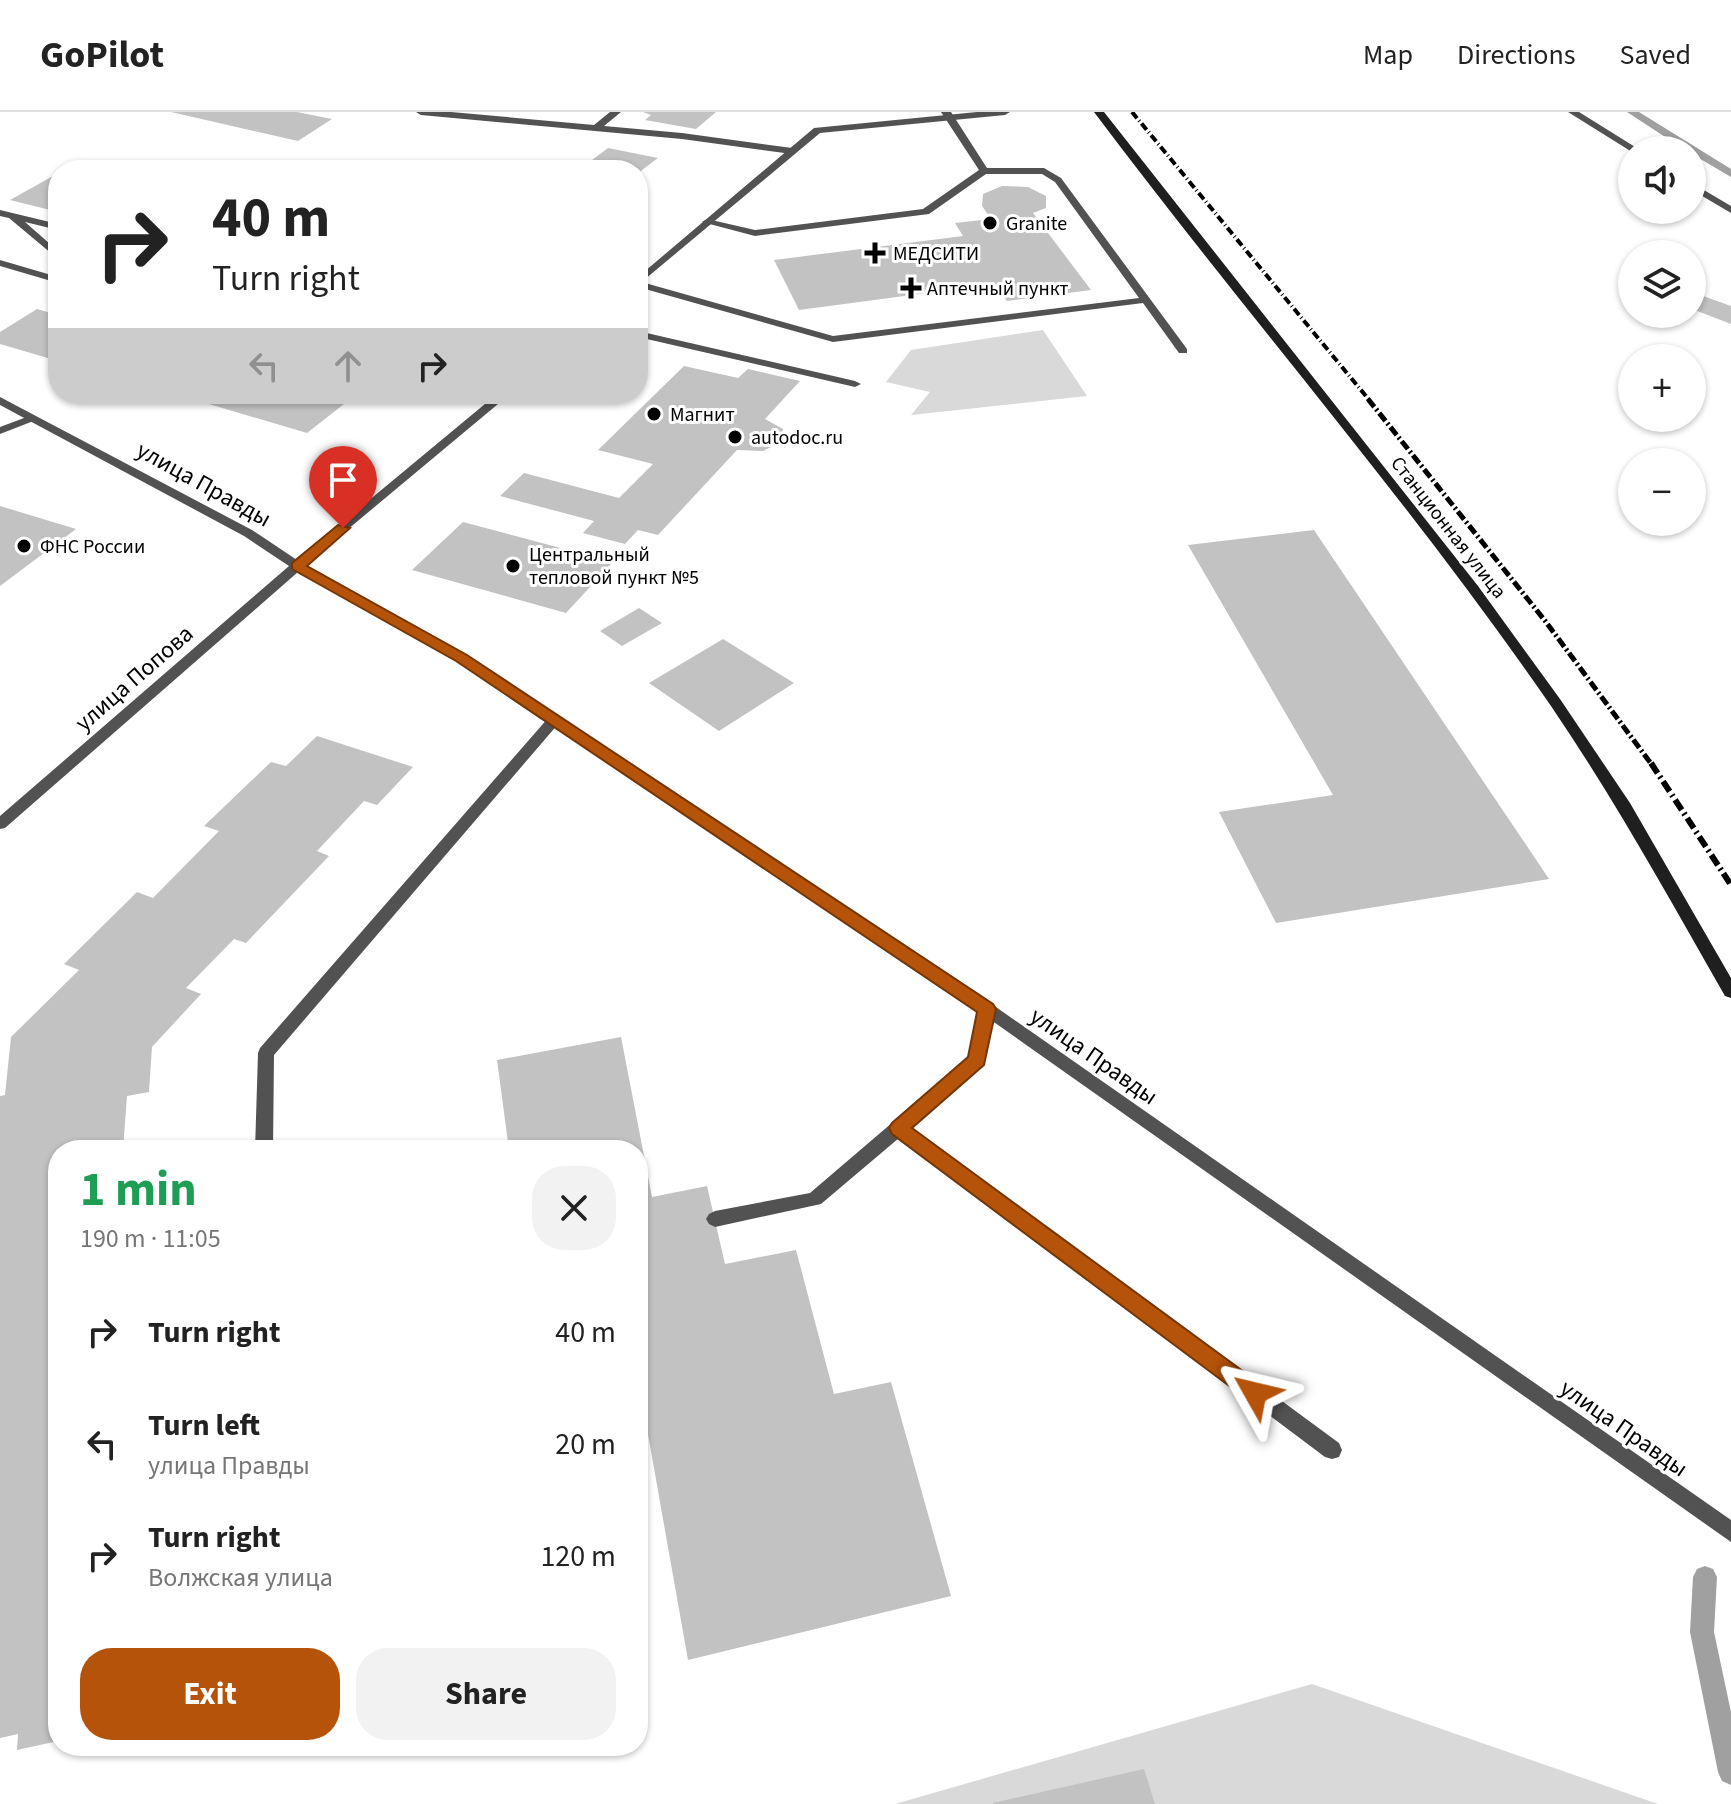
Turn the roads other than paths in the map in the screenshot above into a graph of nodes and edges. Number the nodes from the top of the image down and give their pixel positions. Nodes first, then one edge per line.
1 (421, 112) edge
2 (616, 112) edge
3 (1005, 112) edge
4 (1099, 112) edge
5 (1573, 112) edge
6 (460, 115) edge
7 (947, 115) edge
8 (597, 127) junction
9 (1618, 140) edge
10 (792, 151) junction
11 (984, 171) junction
12 (1706, 195) edge
13 (1731, 210) edge
14 (6, 214) edge
15 (707, 222) junction
16 (48, 224) edge
17 (48, 248) edge
18 (0, 263) edge
19 (648, 274) edge
20 (48, 277) edge
21 (648, 286) edge
22 (1145, 300) junction
23 (648, 336) edge
24 (1183, 351) dead end
25 (855, 384) dead end
26 (0, 400) edge
27 (492, 404) edge
28 (32, 418) junction
29 (0, 431) edge
30 (297, 566) junction
31 (554, 720) junction
32 (0, 824) edge
33 (1731, 992) edge
34 (987, 1009) junction
35 (899, 1128) junction
36 (264, 1140) edge
37 (715, 1219) dead end
38 (1332, 1450) dead end
39 (1731, 1532) edge

1 - 6 street
2 - 8 street
3 - 7 street
4 - 33 main road, Станционная улица
5 - 9 street
6 - 8 street
7 - 10 street
7 - 11 street
8 - 10 street
10 - 15 street
11 - 15 street
11 - 22 street
12 - 13 street
14 - 16 street
14 - 17 street
15 - 19 street
18 - 20 street
21 - 22 street
22 - 24 street
23 - 25 street
26 - 28 street, улица Правды
27 - 30 street, улица Попова
28 - 29 street
28 - 30 street, улица Правды
30 - 31 street, улица Правды
30 - 32 street, улица Попова
31 - 34 street, улица Правды
31 - 36 street
34 - 35 street
34 - 39 street, улица Правды
35 - 37 street
35 - 38 street

